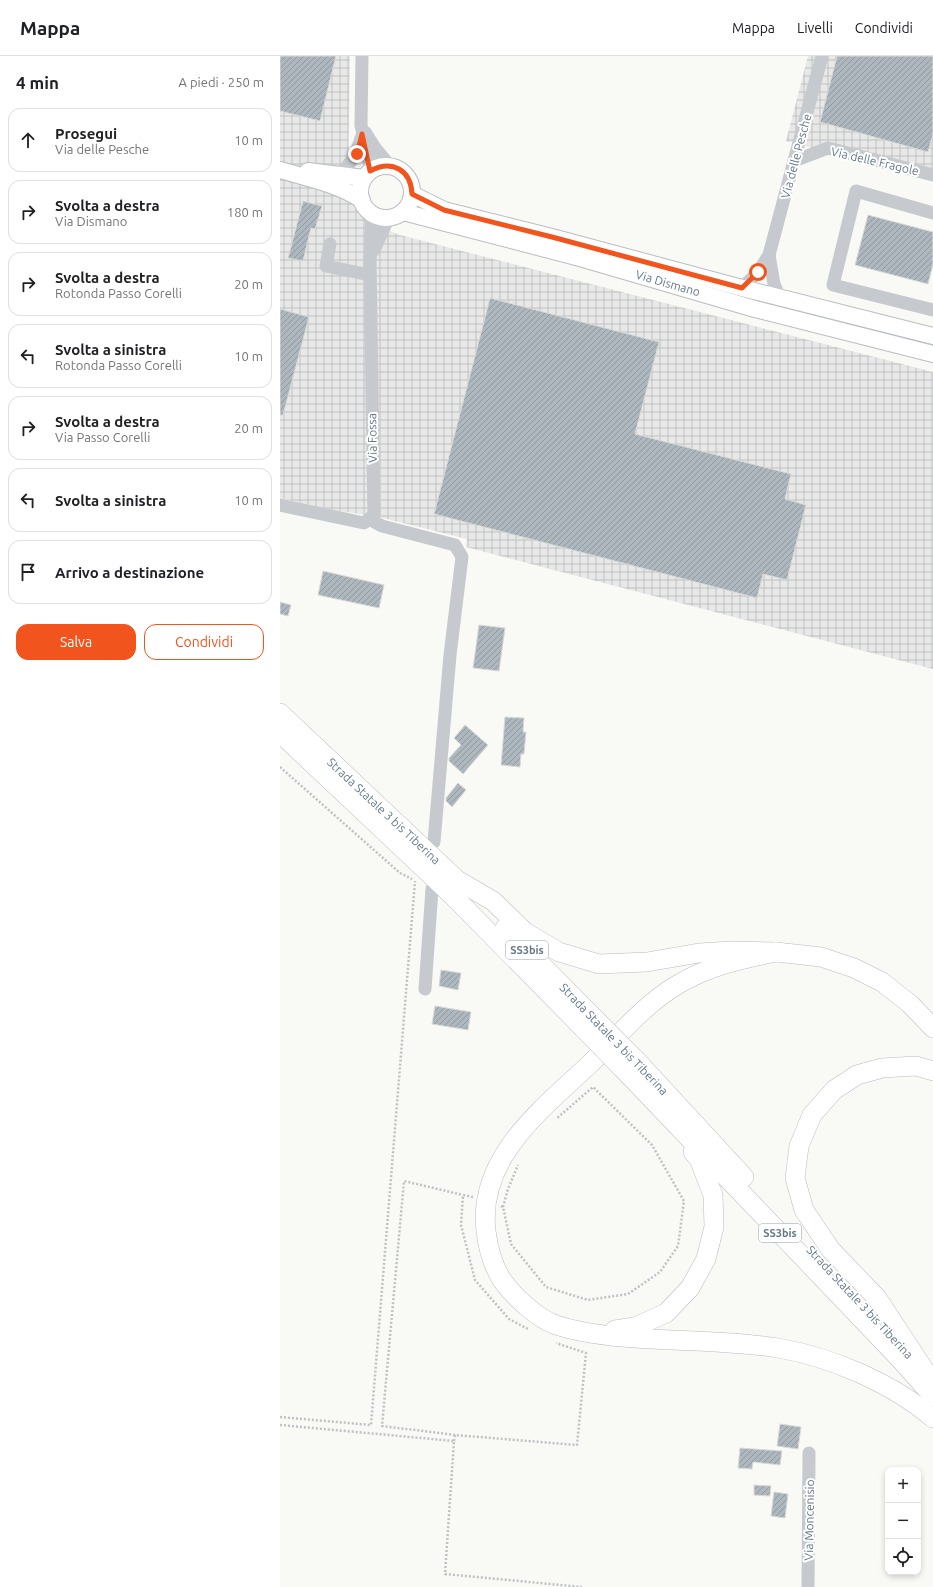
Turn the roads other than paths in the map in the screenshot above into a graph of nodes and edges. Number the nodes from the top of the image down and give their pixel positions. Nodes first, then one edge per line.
1 (362, 56) edge
2 (822, 56) edge
3 (361, 129) junction
4 (794, 160) junction
5 (390, 166) junction
6 (280, 169) edge
7 (368, 174) junction
8 (340, 175) junction
9 (933, 175) edge
10 (412, 194) junction
11 (362, 200) junction
12 (372, 213) junction
13 (933, 213) edge
14 (396, 215) junction
15 (330, 244) dead end
16 (769, 255) junction
17 (370, 269) junction
18 (742, 288) junction
19 (780, 298) junction
20 (933, 310) edge
21 (933, 336) edge
22 (933, 354) edge
23 (280, 505) edge
24 (369, 519) junction
25 (280, 713) edge
26 (280, 733) edge
27 (401, 837) junction
28 (434, 842) dead end
29 (455, 887) junction
30 (432, 890) road end
31 (776, 952) junction
32 (424, 989) dead end
33 (933, 1028) edge
34 (631, 1066) junction
35 (933, 1071) edge
36 (591, 1333) junction
37 (930, 1377) edge
38 (933, 1396) edge
39 (933, 1418) edge
40 (809, 1453) dead end
41 (808, 1587) edge

1 - 3 street
2 - 4 street, Via delle Pesche
3 - 5 street
3 - 7 street
3 - 8 street
4 - 9 street, Via delle Fragole
4 - 16 street, Via delle Pesche
5 - 7 main road
5 - 10 main road
6 - 8 main road
6 - 11 main road
7 - 8 main road
7 - 11 main road
10 - 14 main road
10 - 18 main road, Via Dismano
11 - 12 main road
12 - 14 main road
12 - 17 street, Via Fossa
13 - 20 street
14 - 17 street, Via Fossa
14 - 22 main road, Via Dismano
15 - 17 street
16 - 18 street, Via delle Pesche
16 - 19 street, Via delle Pesche
17 - 24 street, Via Fossa
18 - 19 main road, Via Dismano
19 - 21 main road, Via Dismano
23 - 24 street
24 - 28 street
25 - 27 highway, Strada Statale 3 bis Tiberina / SS3bis
26 - 27 highway, Strada Statale 3 bis Tiberina / SS3bis
27 - 29 highway, Strada Statale 3 bis Tiberina / SS3bis, bridge
29 - 31 highway
29 - 34 highway, Strada Statale 3 bis Tiberina / SS3bis, bridge
30 - 32 street
31 - 33 highway
31 - 36 highway
34 - 36 highway
34 - 37 highway, Strada Statale 3 bis Tiberina / SS3bis
34 - 38 highway, Strada Statale 3 bis Tiberina / SS3bis
35 - 37 highway
36 - 39 highway
40 - 41 street, Via Moncenisio

